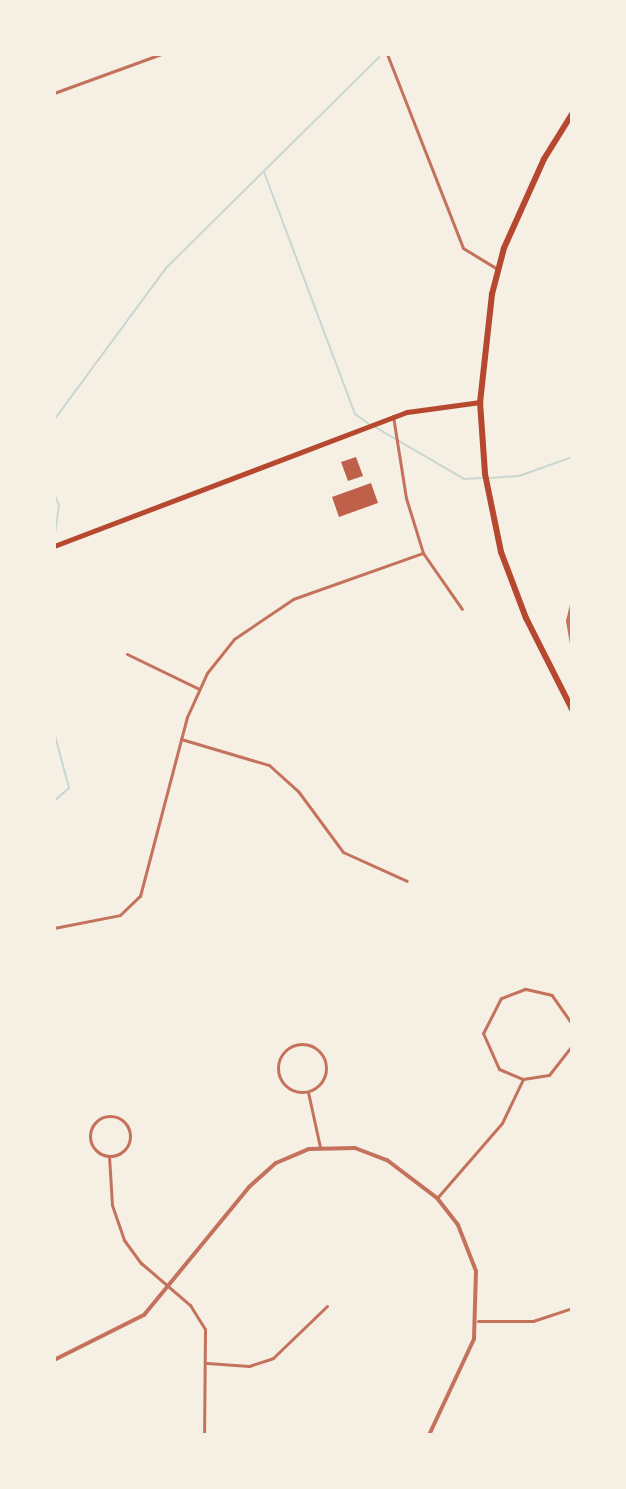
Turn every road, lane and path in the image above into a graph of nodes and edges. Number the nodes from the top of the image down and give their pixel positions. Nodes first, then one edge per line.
1 (161, 54) edge
2 (387, 54) edge
3 (54, 93) edge
4 (572, 114) edge
5 (499, 270) junction
6 (480, 402) junction
7 (393, 416) junction
8 (54, 546) edge
9 (423, 553) junction
10 (572, 605) edge
11 (462, 609) dead end
12 (572, 643) edge
13 (127, 654) dead end
14 (199, 689) junction
15 (572, 709) edge
16 (181, 739) junction
17 (407, 881) dead end
18 (54, 928) edge
19 (572, 1024) edge
20 (572, 1046) edge
21 (523, 1079) junction
22 (307, 1092) junction
23 (320, 1147) junction
24 (109, 1156) junction
25 (437, 1198) junction
26 (169, 1288) junction
27 (327, 1306) dead end
28 (572, 1308) edge
29 (478, 1321) junction
30 (54, 1360) edge
31 (207, 1363) junction
32 (204, 1435) edge
33 (429, 1435) edge

1 - 3 street
2 - 5 street
4 - 5 highway
5 - 6 highway
6 - 7 main road
6 - 15 highway
7 - 8 main road
7 - 9 street
9 - 11 street
9 - 14 street
10 - 12 street
13 - 14 street
14 - 16 street
16 - 17 street
16 - 18 street
19 - 21 street
20 - 21 street
21 - 25 street
22 - 22 street
22 - 23 street
23 - 25 street
23 - 26 street
24 - 24 street
24 - 26 street
25 - 29 street
26 - 30 street
26 - 31 street
27 - 31 street
28 - 29 street
29 - 33 street
31 - 32 street

